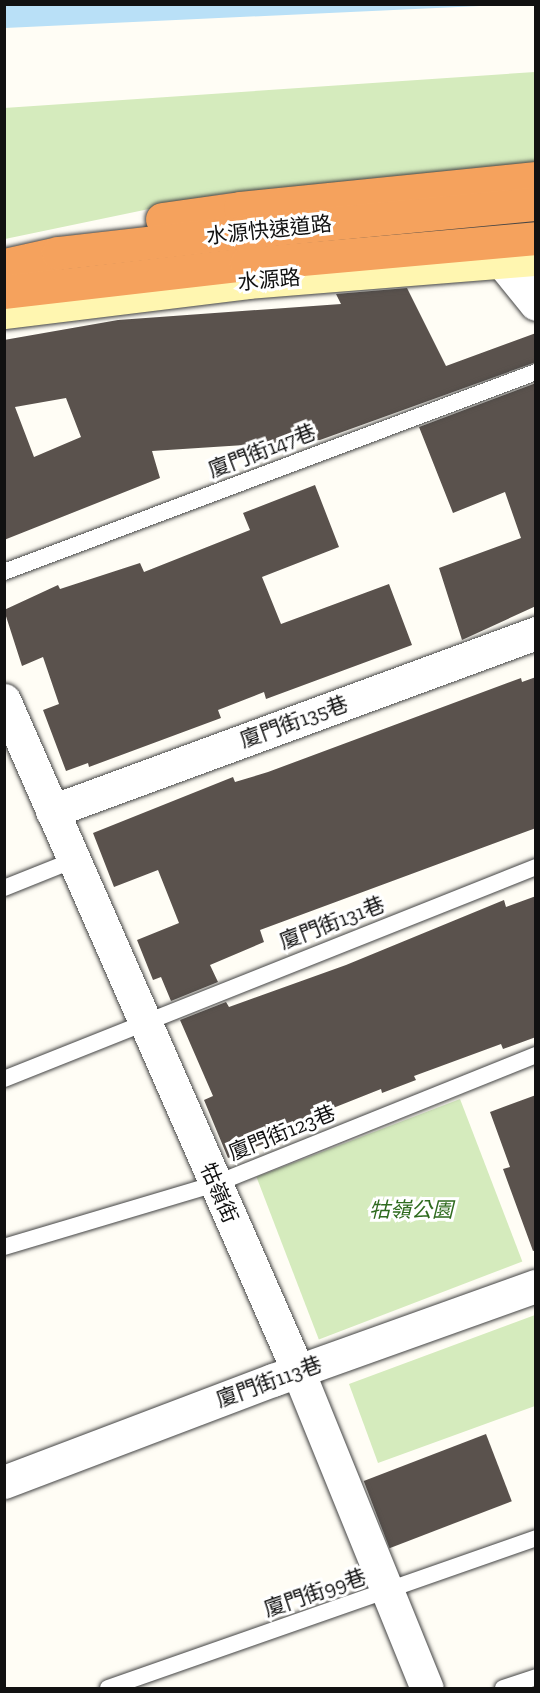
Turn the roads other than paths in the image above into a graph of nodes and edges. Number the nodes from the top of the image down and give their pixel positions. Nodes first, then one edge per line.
1 (536, 178) edge
2 (536, 204) edge
3 (536, 238) edge
4 (58, 253) junction
5 (536, 259) edge
6 (501, 261) junction
7 (4, 265) edge
8 (4, 292) edge
9 (536, 304) edge
10 (4, 312) edge
11 (536, 372) edge
12 (4, 572) edge
13 (536, 633) edge
14 (4, 700) edge
15 (52, 811) junction
16 (74, 860) junction
17 (536, 867) edge
18 (4, 888) edge
19 (144, 1021) junction
20 (536, 1055) edge
21 (4, 1079) edge
22 (215, 1184) junction
23 (4, 1247) edge
24 (536, 1286) edge
25 (298, 1371) junction
26 (4, 1482) edge
27 (536, 1538) edge
28 (390, 1591) junction
29 (536, 1677) edge
30 (108, 1689) edge
31 (427, 1689) edge
32 (503, 1689) edge

1 - 4 highway
2 - 4 highway, 水源快速道路
3 - 8 highway, 水源快速道路
4 - 7 highway, 水源快速道路
5 - 6 main road, 水源路
6 - 9 street
6 - 10 main road, 水源路
11 - 12 lane, 廈門街147巷
13 - 15 street, 廈門街135巷
14 - 15 street, 牯嶺街
15 - 16 street, 牯嶺街
16 - 18 lane
16 - 19 street, 牯嶺街
17 - 19 lane, 廈門街131巷
19 - 21 lane, 廈門街131巷
19 - 22 street, 牯嶺街
20 - 22 lane, 廈門街123巷
22 - 23 lane, 廈門街123巷
22 - 25 street, 牯嶺街
24 - 25 street, 廈門街113巷
25 - 26 street, 廈門街113巷
25 - 28 street, 牯嶺街
27 - 28 lane, 廈門街99巷
28 - 30 lane, 廈門街99巷
28 - 31 street, 牯嶺街
29 - 32 lane

